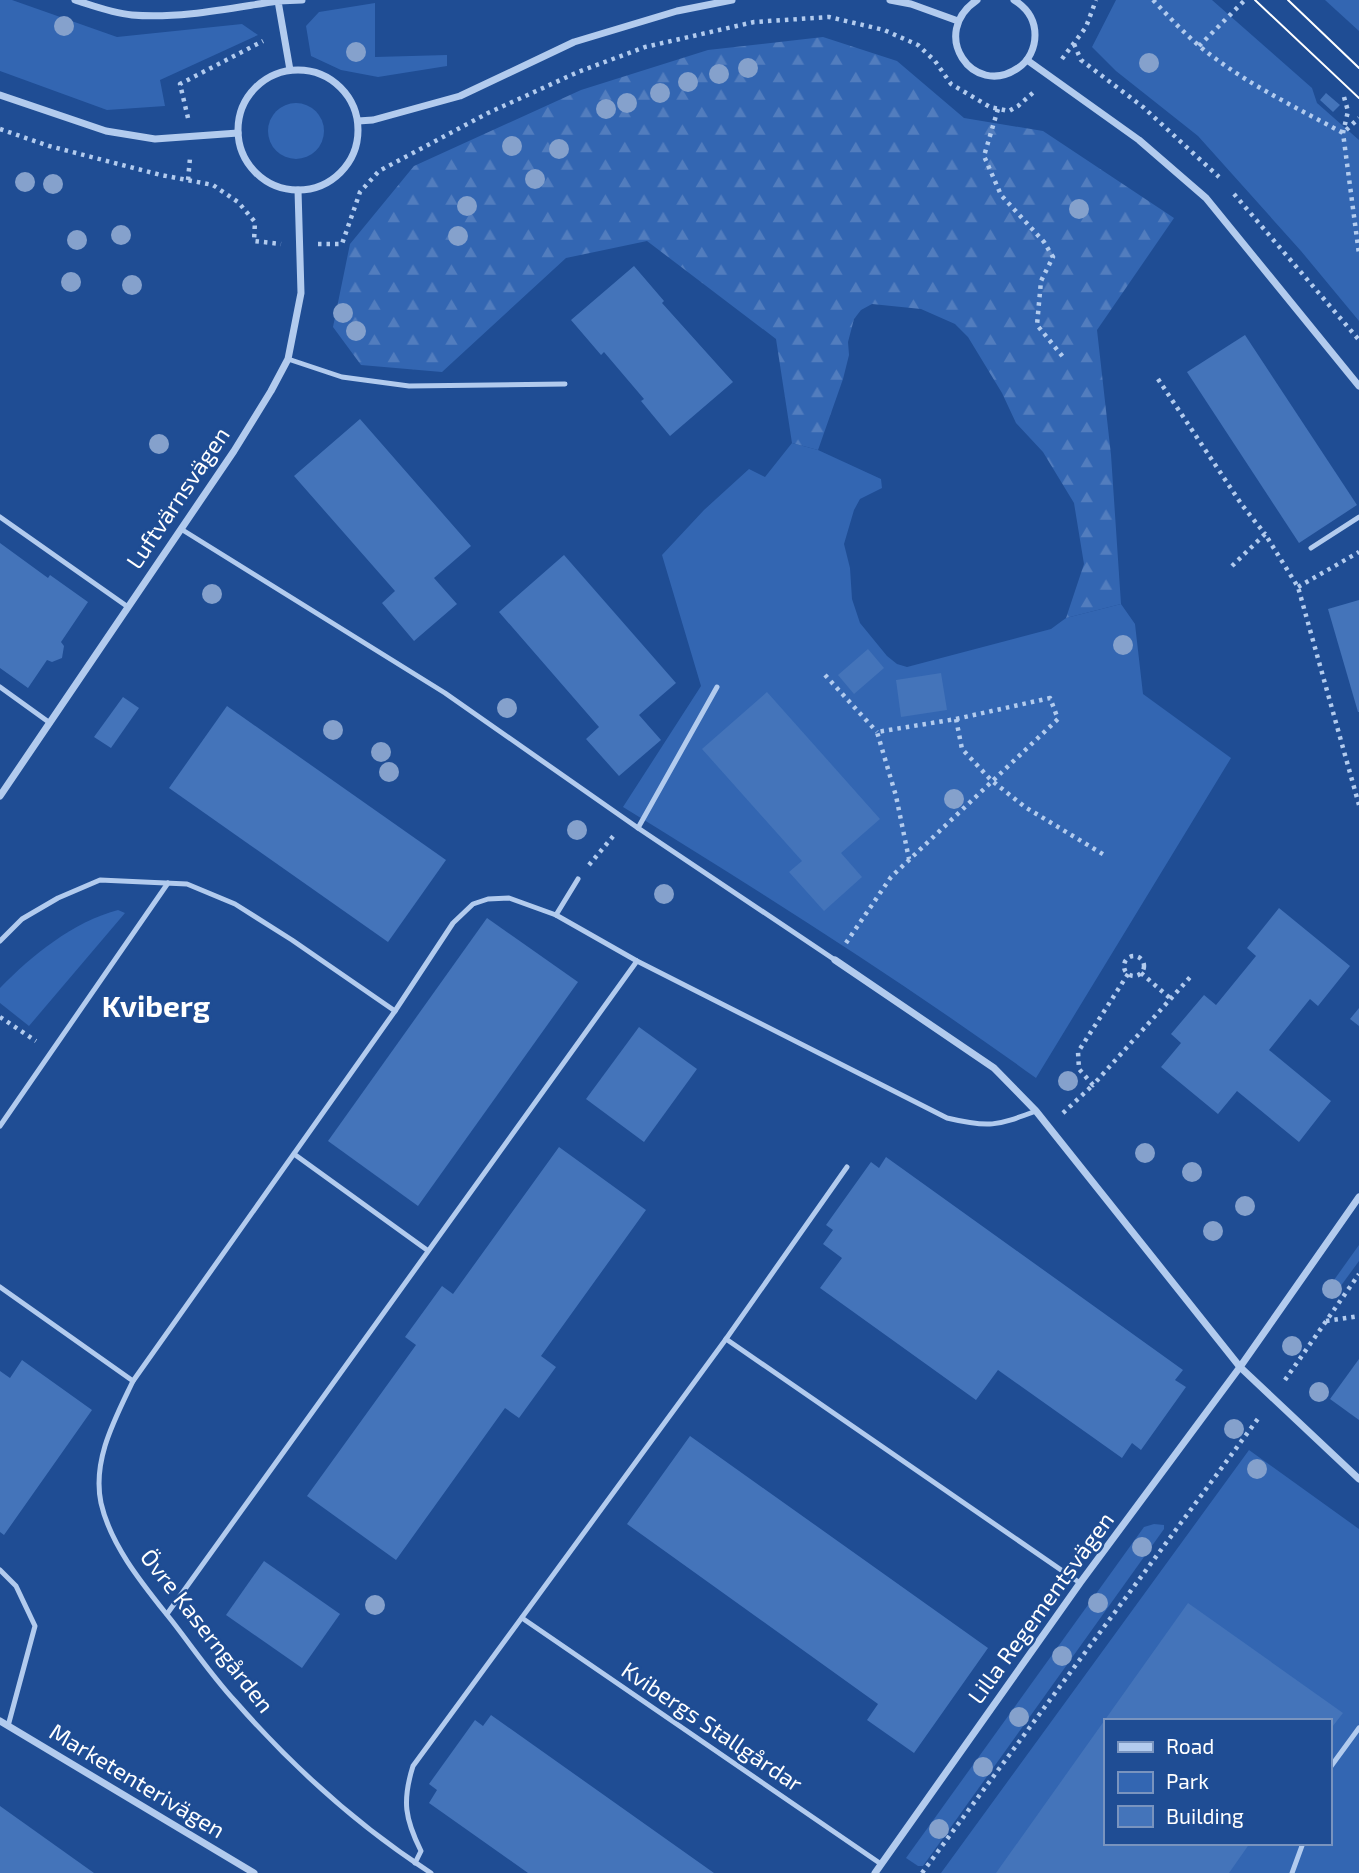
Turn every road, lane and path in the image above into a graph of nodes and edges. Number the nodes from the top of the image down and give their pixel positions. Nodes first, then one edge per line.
1 (75, 0) edge
2 (302, 0) edge
3 (732, 0) edge
4 (890, 0) edge
5 (976, 0) edge
6 (1014, 0) edge
7 (1095, 0) edge
8 (1153, 0) edge
9 (1245, 0) edge
10 (278, 1) edge
11 (1025, 3) edge
12 (958, 21) junction
13 (284, 37) junction
14 (1074, 44) dead end
15 (1199, 46) junction
16 (1027, 60) junction
17 (290, 70) junction
18 (0, 95) edge
19 (1030, 97) dead end
20 (1344, 97) dead end
21 (998, 109) junction
22 (1359, 118) edge
23 (358, 121) junction
24 (0, 129) edge
25 (238, 133) junction
26 (1343, 133) junction
27 (192, 136) junction
28 (188, 180) junction
29 (298, 190) junction
30 (254, 241) dead end
31 (342, 243) dead end
32 (1359, 254) edge
33 (1063, 357) dead end
34 (288, 359) junction
35 (1158, 379) dead end
36 (565, 384) dead end
37 (1359, 386) edge
38 (0, 517) edge
39 (1359, 517) edge
40 (181, 528) junction
41 (1265, 534) junction
42 (1311, 548) dead end
43 (1359, 552) edge
44 (1232, 566) dead end
45 (1297, 587) junction
46 (128, 607) junction
47 (825, 674) dead end
48 (0, 687) edge
49 (717, 687) dead end
50 (956, 719) junction
51 (50, 723) junction
52 (877, 732) junction
53 (991, 780) junction
54 (0, 796) edge
55 (1359, 806) edge
56 (626, 820) junction
57 (639, 828) junction
58 (1106, 856) dead end
59 (909, 859) junction
60 (578, 879) joint
61 (168, 883) junction
62 (556, 915) junction
63 (0, 941) edge
64 (835, 960) junction
65 (637, 961) junction
66 (1141, 973) junction
67 (1128, 974) junction
68 (1193, 974) dead end
69 (1171, 999) junction
70 (395, 1011) junction
71 (0, 1017) edge
72 (27, 1035) dead end
73 (1093, 1085) junction
74 (1036, 1111) junction
75 (0, 1126) edge
76 (1048, 1126) junction
77 (294, 1154) junction
78 (847, 1167) dead end
79 (1359, 1197) edge
80 (427, 1250) junction
81 (0, 1287) edge
82 (1359, 1316) edge
83 (1325, 1321) dead end
84 (726, 1339) junction
85 (1240, 1367) junction
86 (133, 1381) junction
87 (1359, 1479) edge
88 (1198, 1499) dead end
89 (0, 1570) edge
90 (1080, 1583) junction
91 (167, 1614) junction
92 (522, 1618) junction
93 (0, 1721) edge
94 (8, 1726) junction
95 (1359, 1728) edge
96 (1331, 1766) edge
97 (1302, 1845) edge
98 (415, 1863) junction
99 (881, 1864) junction
100 (254, 1873) edge
101 (431, 1873) edge
102 (875, 1873) edge
103 (922, 1873) edge
104 (1292, 1873) edge

1 - 10 street
2 - 10 street
3 - 23 street
4 - 12 street
5 - 12 street
6 - 11 street
7 - 14 path
8 - 15 path
9 - 15 path
10 - 13 street
11 - 16 street
12 - 16 street
13 - 17 street
13 - 27 path
15 - 26 path
16 - 37 street
17 - 23 street
17 - 25 street
18 - 27 street
19 - 21 path
20 - 26 path
21 - 31 path
21 - 33 path
22 - 26 path
23 - 29 street
24 - 28 path
25 - 27 street
25 - 29 street
26 - 32 path
27 - 28 path
28 - 30 path
29 - 34 street, Luftvärnsvägen
34 - 36 lane
34 - 40 street, Luftvärnsvägen
35 - 41 path
38 - 46 lane
39 - 42 lane
40 - 46 street, Luftvärnsvägen
40 - 56 lane
41 - 44 path
41 - 45 path
43 - 45 path
45 - 55 path
46 - 51 street, Luftvärnsvägen
47 - 52 path
48 - 51 lane
49 - 57 lane
50 - 52 path
50 - 53 path
50 - 53 path
51 - 54 street, Luftvärnsvägen
52 - 59 path
53 - 58 path
53 - 59 path
56 - 57 lane
56 - 60 path
57 - 64 lane
59 - 64 path
60 - 62 lane
61 - 63 lane
61 - 70 lane
61 - 75 lane
62 - 65 lane, Övre Kaserngården
62 - 70 lane, Övre Kaserngården
64 - 74 street
65 - 74 lane, Övre Kaserngården
65 - 80 lane
66 - 67 path
66 - 67 path
66 - 69 path
67 - 73 path
68 - 69 path
69 - 73 path
70 - 77 lane, Övre Kaserngården
71 - 72 path
73 - 76 path
74 - 76 street
76 - 85 street
77 - 80 lane
77 - 86 lane, Övre Kaserngården
78 - 84 lane
79 - 85 street, Lilla Regementsvägen
80 - 91 lane
81 - 86 lane
82 - 83 path
84 - 90 lane
84 - 92 lane
85 - 87 street
85 - 90 street, Lilla Regementsvägen
86 - 91 lane, Övre Kaserngården
88 - 103 path
89 - 94 lane
90 - 99 street, Lilla Regementsvägen
91 - 98 lane, Övre Kaserngården
92 - 98 lane
92 - 99 lane, Kvibergs Stallgårdar
93 - 94 street, Marketenterivägen
94 - 100 street, Marketenterivägen
95 - 96 lane
97 - 104 lane
98 - 101 lane, Övre Kaserngården
99 - 102 street, Lilla Regementsvägen

